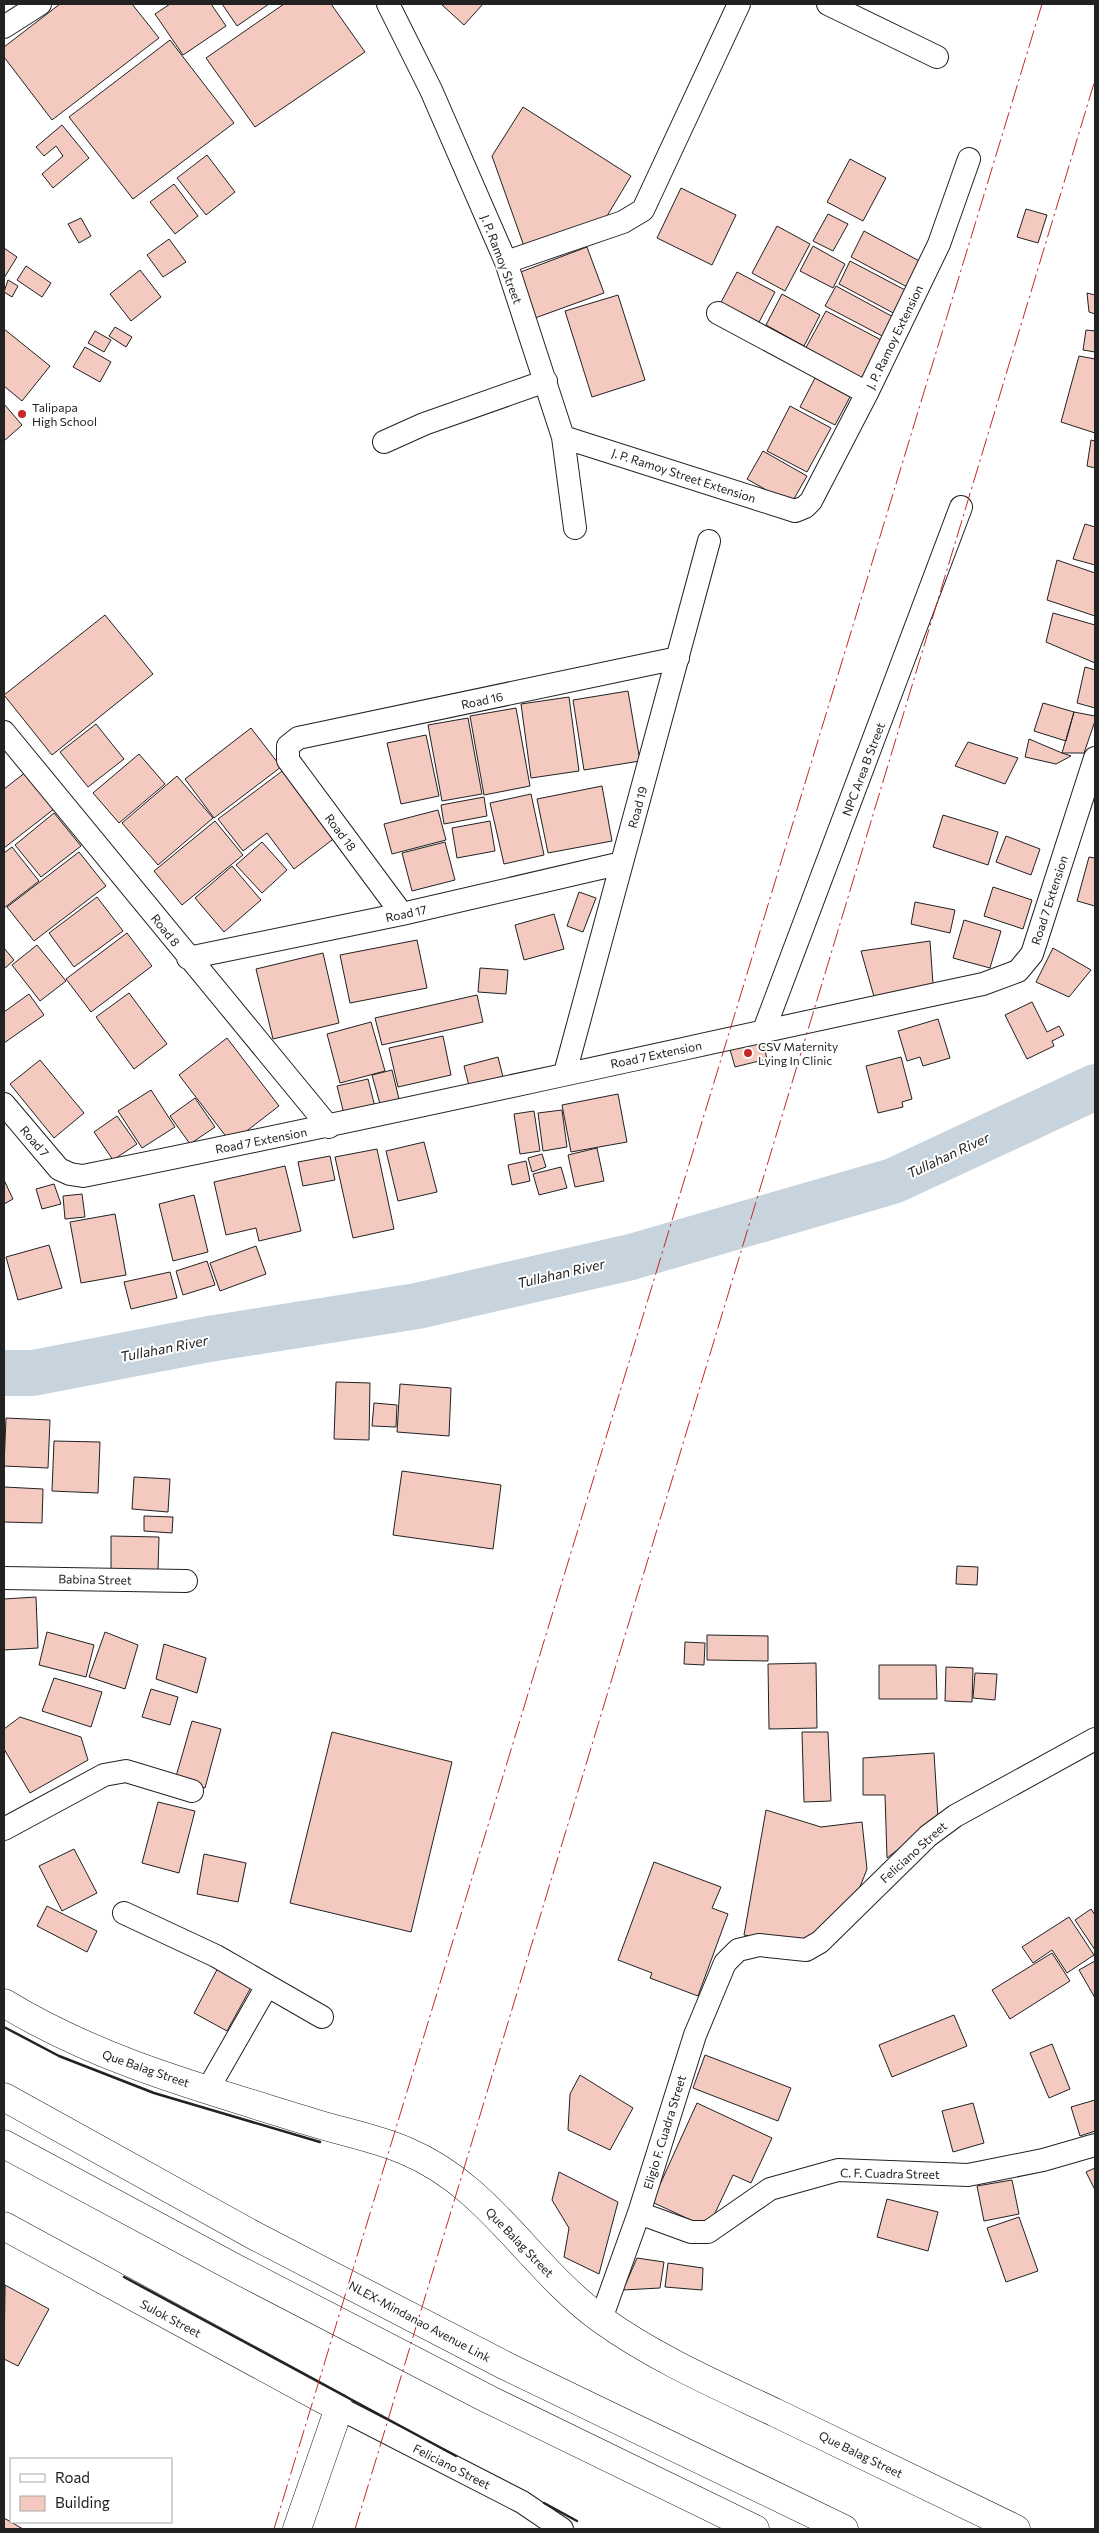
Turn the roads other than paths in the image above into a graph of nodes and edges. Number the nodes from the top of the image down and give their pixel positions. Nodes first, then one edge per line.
1 (40, 4) edge
2 (388, 4) edge
3 (739, 4) edge
4 (828, 4) edge
5 (4, 27) edge
6 (937, 57) dead end
7 (969, 160) dead end
8 (506, 262) junction
9 (718, 313) dead end
10 (546, 382) junction
11 (867, 394) junction
12 (563, 437) junction
13 (384, 442) dead end
14 (805, 507) joint
15 (961, 507) dead end
16 (575, 528) dead end
17 (709, 541) dead end
18 (678, 658) junction
19 (4, 732) edge
20 (288, 746) joint
21 (1095, 758) edge
22 (622, 863) junction
23 (402, 914) junction
24 (188, 958) junction
25 (764, 1030) junction
26 (565, 1073) junction
27 (4, 1104) edge
28 (329, 1127) junction
29 (70, 1174) joint
30 (4, 1578) edge
31 (186, 1581) dead end
32 (1095, 1739) edge
33 (192, 1791) dead end
34 (4, 1829) edge
35 (124, 1913) dead end
36 (738, 1950) joint
37 (267, 1986) junction
38 (4, 2003) edge
39 (322, 2017) dead end
40 (208, 2088) junction
41 (4, 2097) edge
42 (4, 2144) edge
43 (1095, 2144) edge
44 (639, 2213) junction
45 (4, 2226) edge
46 (601, 2319) junction
47 (339, 2408) junction
48 (297, 2529) edge
49 (562, 2529) edge
50 (755, 2529) edge
51 (844, 2529) edge
52 (1016, 2529) edge

1 - 5 street
2 - 8 street, J. P. Ramoy Street
3 - 8 street
4 - 6 street
7 - 11 street, J. P. Ramoy Extension
8 - 10 street, J. P. Ramoy Street
9 - 11 street
10 - 12 street, J. P. Ramoy Street
10 - 13 street
11 - 14 street, J. P. Ramoy Extension
12 - 14 street, J. P. Ramoy Street Extension
12 - 16 street, J. P. Ramoy Street
15 - 25 street, NPC Area B Street
17 - 18 street, Road 19
18 - 20 street, Road 16
18 - 22 street, Road 19
19 - 24 street, Road 8
20 - 23 street, Road 18
21 - 25 street, Road 7 Extension
22 - 23 street, Road 17
22 - 26 street, Road 19
23 - 24 street, Road 17
24 - 28 street, Road 8
25 - 26 street, Road 7 Extension
26 - 28 street, Road 7 Extension
27 - 29 street, Road 7
28 - 29 street, Road 7 Extension
30 - 31 street, Babina Street
32 - 36 street, Feliciano Street
33 - 34 street
35 - 37 street
36 - 44 street, Eligio F. Cuadra Street
37 - 39 street
37 - 40 street
38 - 40 main road, Que Balag Street
40 - 46 main road, Que Balag Street
41 - 51 main road, NLEX-Mindanao Avenue Link
42 - 50 main road
43 - 44 street, C. F. Cuadra Street
44 - 46 street, Eligio F. Cuadra Street
45 - 47 main road, Sulok Street
46 - 52 main road, Que Balag Street
47 - 48 main road
47 - 49 street, Feliciano Street

